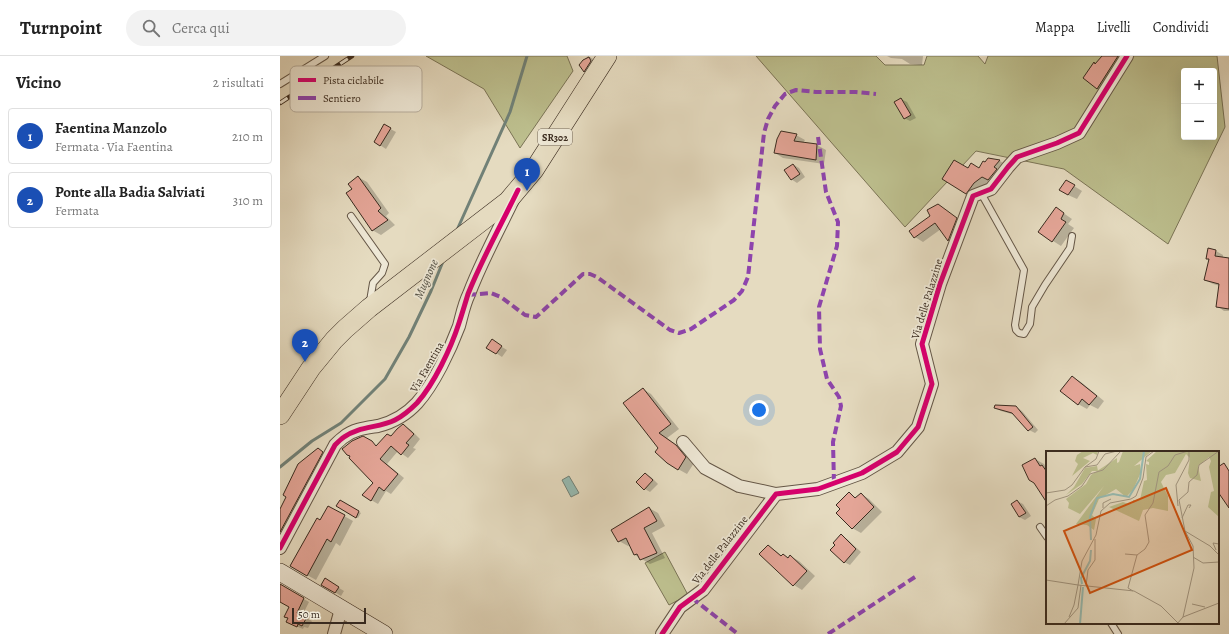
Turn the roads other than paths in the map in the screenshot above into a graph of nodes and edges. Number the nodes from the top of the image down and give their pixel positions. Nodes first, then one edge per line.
1 (325, 56) edge
2 (607, 56) edge
3 (1127, 56) edge
4 (309, 66) edge
5 (290, 78) edge
6 (280, 84) edge
7 (518, 190) junction
8 (981, 193) junction
9 (351, 216) dead end
10 (1072, 236) dead end
11 (369, 308) junction
12 (280, 415) edge
13 (682, 442) dead end
14 (776, 494) junction
15 (1040, 527) dead end
16 (1046, 536) edge
17 (280, 548) edge
18 (280, 572) edge
19 (341, 609) junction
20 (1112, 624) edge
21 (334, 634) edge
22 (384, 634) edge
23 (662, 634) edge
24 (1118, 634) edge

1 - 4 lane
2 - 7 main road, Via Faentina / SR302
3 - 8 street, Via delle Palazzine
5 - 6 lane
7 - 11 main road, Via Faentina / SR302
7 - 17 street, Via Faentina
8 - 10 lane
8 - 14 street, Via delle Palazzine
9 - 11 lane
11 - 12 main road, SR302
13 - 14 street
14 - 23 street, Via delle Palazzine
15 - 16 lane
18 - 19 street
19 - 21 street
19 - 22 street
20 - 24 lane

